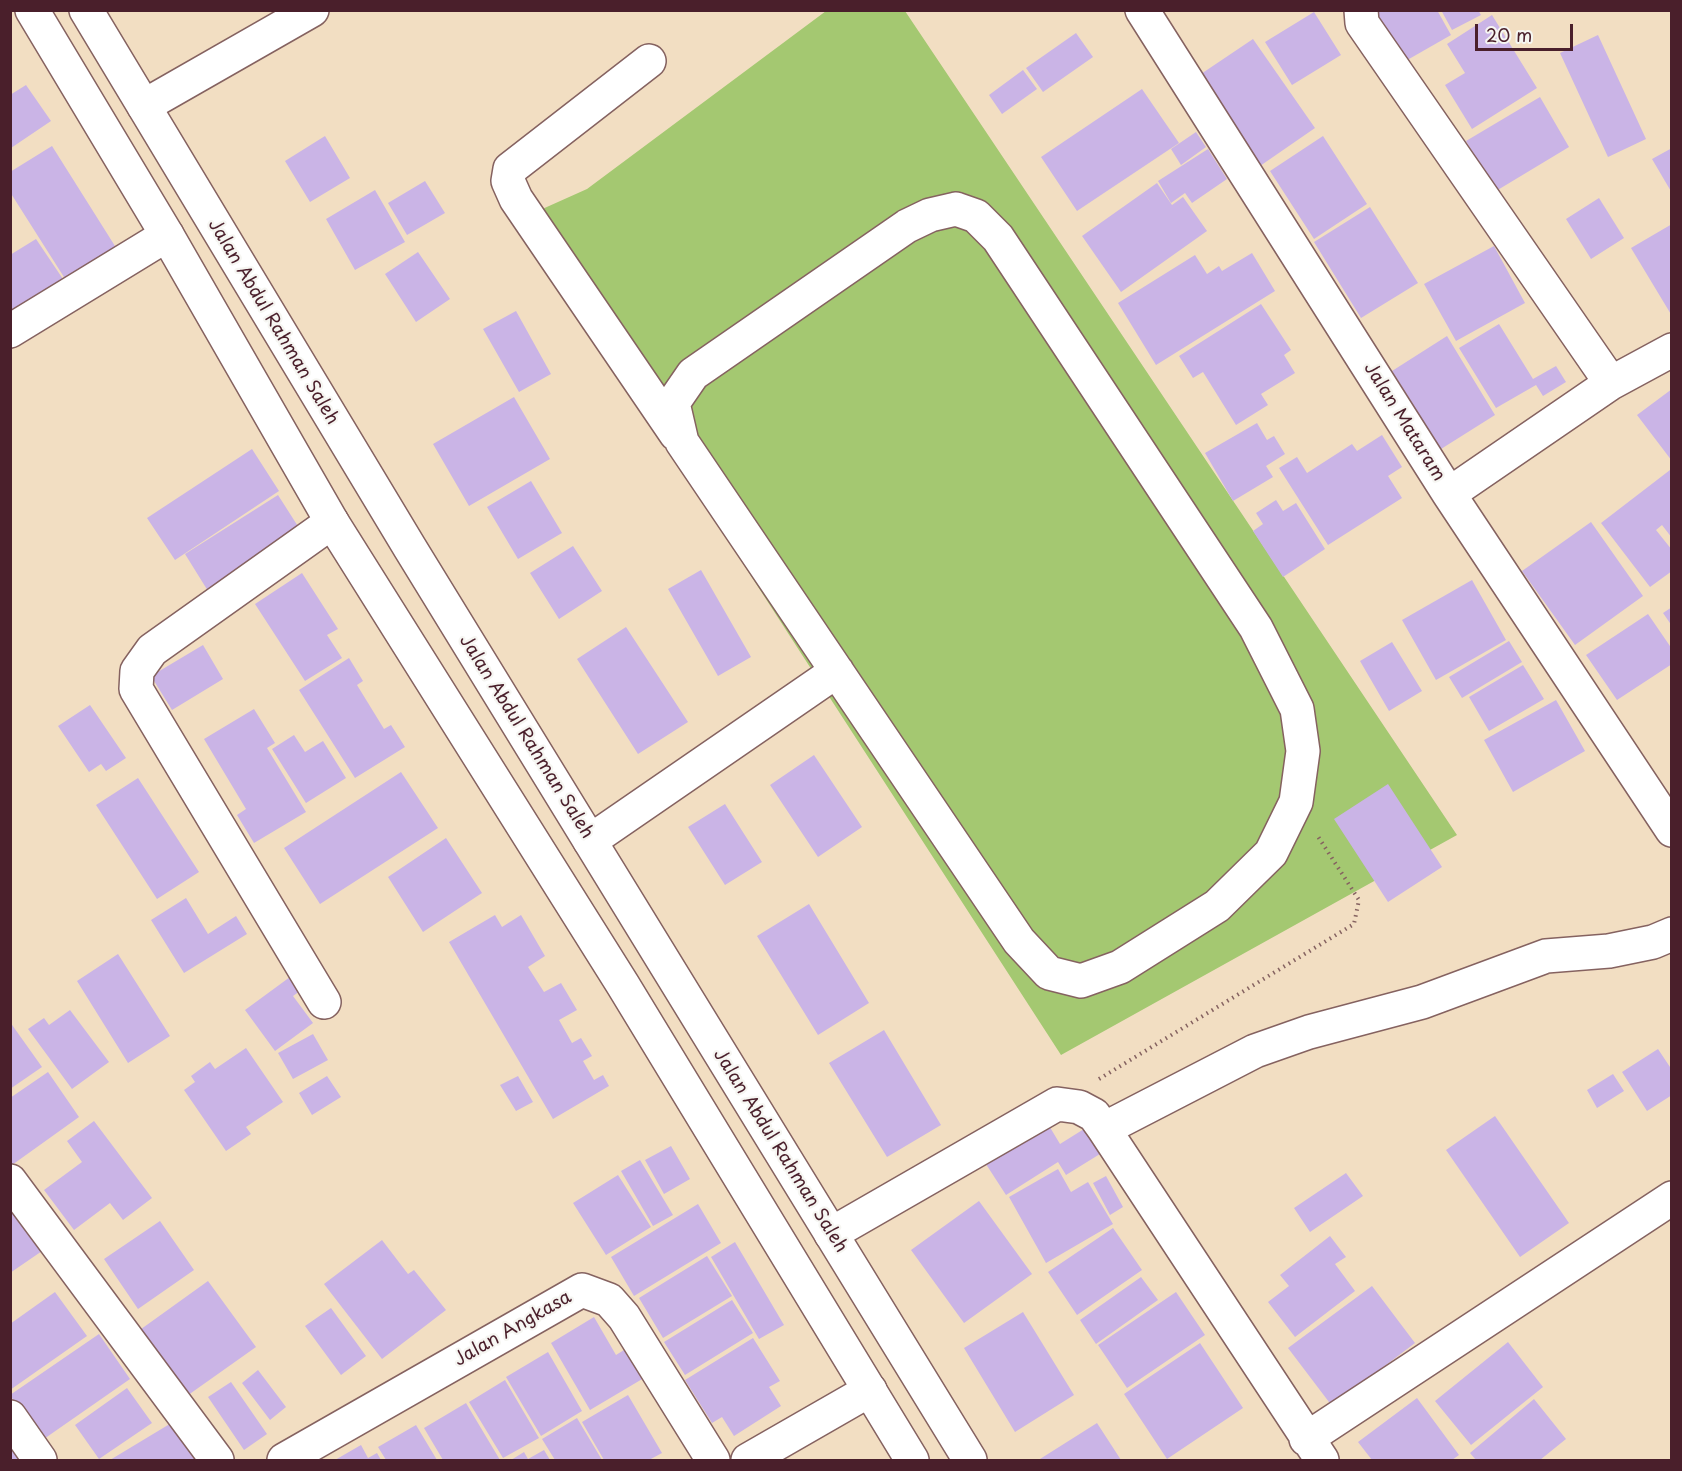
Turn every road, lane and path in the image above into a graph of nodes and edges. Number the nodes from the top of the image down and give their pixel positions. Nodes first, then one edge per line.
1 (32, 10) edge
2 (86, 10) edge
3 (312, 10) edge
4 (1142, 10) edge
5 (1361, 10) edge
6 (649, 61) dead end
7 (144, 106) junction
8 (167, 235) junction
9 (10, 331) edge
10 (1671, 351) edge
11 (1611, 384) junction
12 (682, 442) junction
13 (1449, 494) junction
14 (332, 522) junction
15 (410, 548) junction
16 (368, 577) junction
17 (837, 671) junction
18 (1296, 802) junction
19 (1671, 830) edge
20 (590, 841) junction
21 (1671, 934) edge
22 (324, 1002) dead end
23 (1057, 1104) junction
24 (1104, 1129) junction
25 (10, 1182) edge
26 (1671, 1198) edge
27 (831, 1234) junction
28 (870, 1390) junction
29 (10, 1417) edge
30 (1314, 1450) edge
31 (40, 1461) edge
32 (217, 1461) edge
33 (284, 1461) edge
34 (714, 1461) edge
35 (748, 1461) edge
36 (912, 1461) edge
37 (970, 1461) edge

1 - 8 main road
2 - 7 main road, Jalan Abdul Rahman Saleh
3 - 7 main road
4 - 13 main road, Jalan Mataram
5 - 11 main road
6 - 12 main road
7 - 15 main road, Jalan Abdul Rahman Saleh
8 - 9 main road
8 - 14 main road
10 - 11 main road
11 - 13 main road
12 - 17 main road
12 - 18 main road
13 - 19 main road, Jalan Mataram
14 - 16 main road
14 - 22 main road
15 - 16 main road
15 - 20 main road, Jalan Abdul Rahman Saleh
16 - 28 main road
17 - 18 main road
17 - 20 main road
18 - 23 path
20 - 27 main road, Jalan Abdul Rahman Saleh
21 - 24 main road
23 - 24 main road
23 - 27 main road
24 - 30 main road
25 - 32 main road
26 - 30 main road
27 - 37 main road, Jalan Abdul Rahman Saleh
28 - 35 main road
28 - 36 main road
29 - 31 main road
33 - 34 main road, Jalan Angkasa

